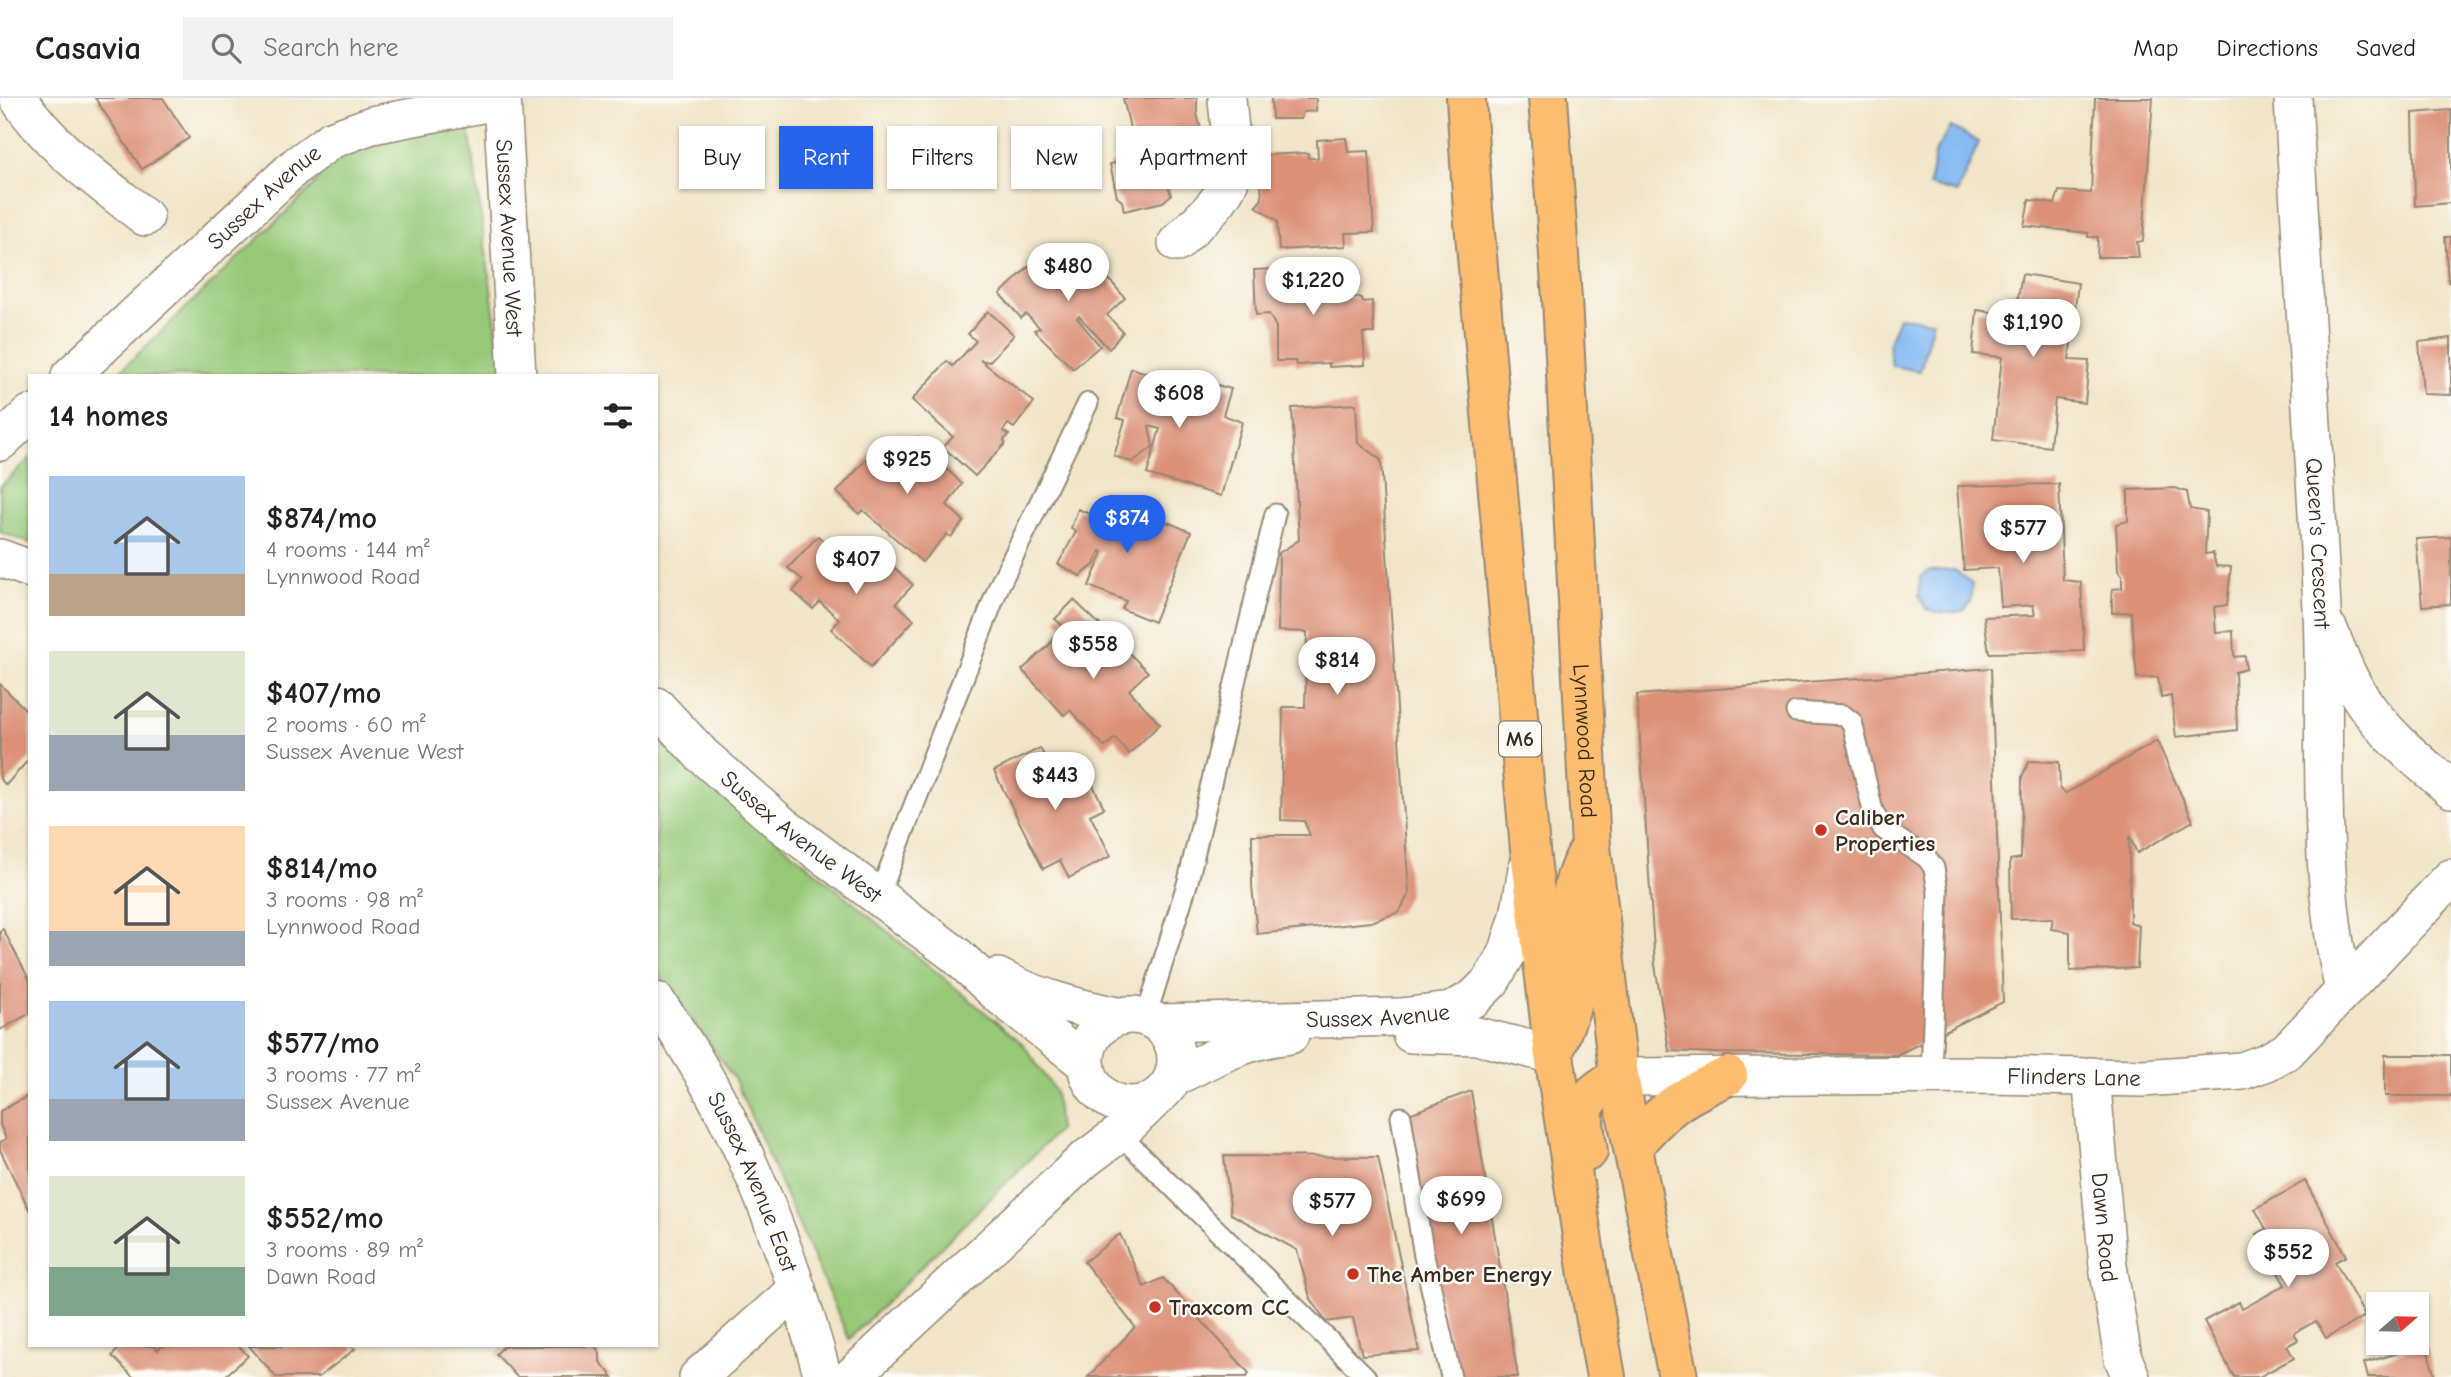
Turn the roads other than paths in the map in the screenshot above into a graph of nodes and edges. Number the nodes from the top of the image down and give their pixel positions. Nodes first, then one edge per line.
1 (18, 98) edge
2 (1227, 98) edge
3 (1466, 98) edge
4 (1548, 98) edge
5 (2293, 98) edge
6 (502, 99) edge
7 (145, 217) dead end
8 (1177, 243) dead end
9 (72, 374) edge
10 (517, 374) edge
11 (1088, 403) dead end
12 (28, 416) edge
13 (0, 442) edge
14 (1275, 514) dead end
15 (0, 558) edge
16 (28, 568) edge
17 (2322, 613) junction
18 (658, 708) edge
19 (1796, 712) dead end
20 (2451, 789) edge
21 (1591, 847) junction
22 (1530, 850) junction
23 (2451, 878) edge
24 (877, 898) junction
25 (957, 955) junction
26 (2344, 990) junction
27 (658, 1004) edge
28 (1141, 1019) junction
29 (1554, 1055) junction
30 (1085, 1063) junction
31 (1931, 1075) junction
32 (1728, 1076) junction
33 (2091, 1076) junction
34 (1619, 1077) junction
35 (1164, 1089) junction
36 (1102, 1095) junction
37 (1401, 1117) dead end
38 (1119, 1134) junction
39 (1633, 1146) junction
40 (1084, 1160) junction
41 (1589, 1281) junction
42 (797, 1289) junction
43 (698, 1377) edge
44 (823, 1377) edge
45 (851, 1377) edge
46 (1366, 1377) edge
47 (1451, 1377) edge
48 (1606, 1377) edge
49 (1678, 1377) edge
50 (2131, 1377) edge

1 - 7 street
2 - 8 street
3 - 22 main road, M6
4 - 21 main road, Lynnwood Road
5 - 17 street, Queen's Crescent
6 - 9 street, Sussex Avenue
6 - 10 street, Sussex Avenue West
11 - 24 lane
12 - 13 street
14 - 28 lane
15 - 16 street
17 - 20 street
17 - 26 street, Queen's Crescent
18 - 24 street, Sussex Avenue West
19 - 31 lane
21 - 29 main road
21 - 34 main road, Lynnwood Road
22 - 28 street, Sussex Avenue
22 - 29 main road, M6
23 - 26 street, Flinders Lane
24 - 25 street, Sussex Avenue West
25 - 28 street, Sussex Avenue
25 - 30 street
26 - 33 street, Flinders Lane
27 - 42 street, Sussex Avenue East
28 - 30 street
28 - 35 street
29 - 35 street, Sussex Avenue
29 - 41 main road, M6
30 - 36 street
31 - 32 street, Flinders Lane
31 - 33 street, Flinders Lane
32 - 34 street, Flinders Lane
32 - 39 main road
33 - 50 street, Dawn Road
34 - 39 main road, Lynnwood Road
34 - 41 main road
35 - 36 street
35 - 38 street, Sussex Avenue
36 - 40 street, Sussex Avenue
37 - 47 lane
38 - 40 street, Sussex Avenue
38 - 46 lane
39 - 49 main road, Lynnwood Road
40 - 45 street, Sussex Avenue
41 - 48 main road, M6
42 - 43 street
42 - 44 street, Sussex Avenue East

